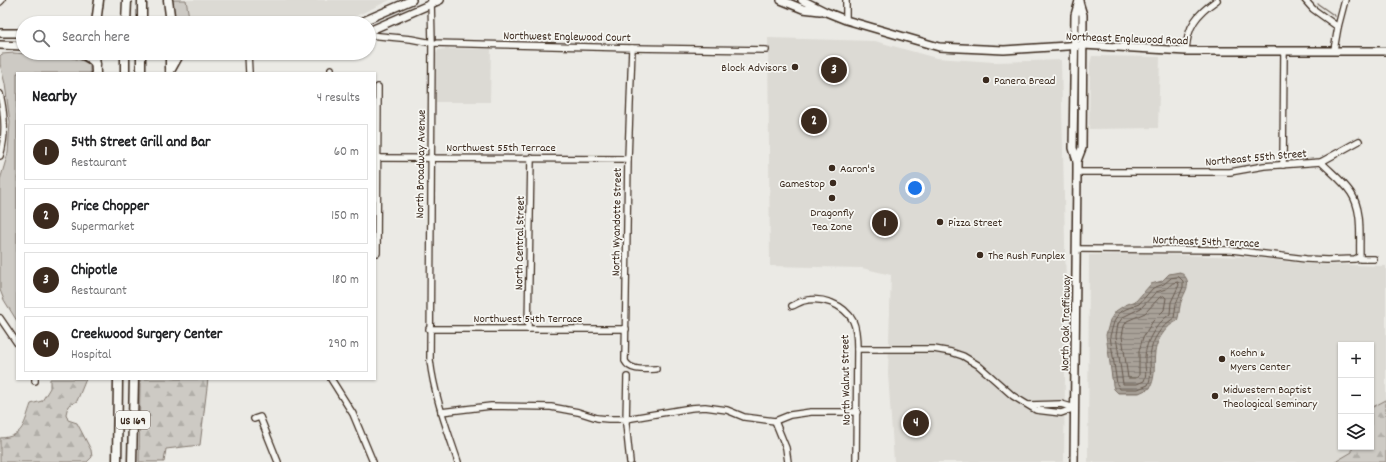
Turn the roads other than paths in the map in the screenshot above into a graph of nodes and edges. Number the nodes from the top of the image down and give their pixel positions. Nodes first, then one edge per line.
1 (99, 0) edge
2 (127, 0) edge
3 (142, 0) edge
4 (168, 0) edge
5 (412, 0) edge
6 (440, 0) edge
7 (781, 0) edge
8 (802, 0) edge
9 (846, 0) edge
10 (1079, 0) edge
11 (1217, 0) edge
12 (1305, 0) edge
13 (1345, 0) edge
14 (431, 2) edge
15 (826, 12) junction
16 (97, 14) edge
17 (127, 16) edge
18 (142, 16) edge
19 (170, 16) edge
20 (375, 16) edge
21 (846, 20) junction
22 (1338, 27) junction
23 (376, 28) edge
24 (0, 33) edge
25 (16, 33) edge
26 (376, 36) edge
27 (432, 43) junction
28 (0, 45) edge
29 (1083, 45) junction
30 (16, 46) edge
31 (1075, 46) junction
32 (632, 48) junction
33 (766, 50) dead end
34 (1334, 50) junction
35 (1186, 51) junction
36 (1284, 51) junction
37 (1386, 51) edge
38 (92, 60) edge
39 (96, 60) edge
40 (126, 60) edge
41 (141, 60) edge
42 (170, 60) edge
43 (176, 60) edge
44 (248, 60) edge
45 (96, 64) junction
46 (96, 72) edge
47 (125, 72) edge
48 (141, 72) edge
49 (170, 72) edge
50 (249, 72) edge
51 (378, 87) dead end
52 (0, 94) edge
53 (2, 120) edge
54 (1359, 141) dead end
55 (0, 156) edge
56 (431, 158) junction
57 (531, 158) junction
58 (376, 159) edge
59 (628, 159) junction
60 (1077, 161) junction
61 (1321, 162) junction
62 (1283, 165) junction
63 (1077, 172) junction
64 (1076, 249) junction
65 (377, 253) dead end
66 (1357, 258) junction
67 (1374, 259) dead end
68 (792, 306) dead end
69 (0, 318) edge
70 (429, 329) junction
71 (528, 329) junction
72 (626, 329) junction
73 (16, 342) edge
74 (857, 349) junction
75 (656, 369) dead end
76 (627, 377) dead end
77 (118, 380) edge
78 (134, 380) edge
79 (332, 380) edge
80 (1029, 405) junction
81 (1075, 408) junction
82 (441, 412) junction
83 (857, 412) junction
84 (254, 419) dead end
85 (626, 419) junction
86 (775, 421) junction
87 (117, 462) edge
88 (132, 462) edge
89 (278, 462) edge
90 (373, 462) edge
91 (458, 462) edge
92 (630, 462) edge
93 (788, 462) edge
94 (856, 462) edge
95 (1074, 462) edge

1 - 16 highway
2 - 17 highway
3 - 18 highway
4 - 19 highway
5 - 20 main road
6 - 14 main road
7 - 15 main road, Northeast Englewood Road
8 - 15 main road, Northeast Englewood Road
9 - 21 street
10 - 29 main road, North Oak Trafficway
10 - 31 main road, North Oak Trafficway
11 - 35 street
12 - 22 street
13 - 22 street
14 - 23 main road
14 - 27 street, North Broadway Avenue
15 - 21 main road, Northeast Englewood Road
21 - 31 main road, Northeast Englewood Road
22 - 34 street
24 - 25 main road
26 - 27 street, Northwest Englewood Court
27 - 32 street, Northwest Englewood Court
27 - 56 street, North Broadway Avenue
28 - 30 main road
29 - 31 main road, Northeast Englewood Road
29 - 35 main road, Northeast Englewood Road
29 - 60 main road, North Oak Trafficway
31 - 60 main road, North Oak Trafficway
32 - 33 street, Northwest Englewood Court
32 - 59 street, North Wyandotte Street
34 - 36 main road, Northeast Englewood Road
34 - 37 main road, Northeast Englewood Road
35 - 36 main road, Northeast Englewood Road
36 - 62 street
38 - 45 highway
39 - 45 highway
40 - 47 highway
41 - 48 highway
42 - 49 highway
43 - 49 highway
44 - 50 street
45 - 46 highway
51 - 58 street
52 - 53 street
53 - 55 street
54 - 61 street, Northeast 55th Street
56 - 57 street, Northwest 55th Terrace
56 - 58 street, Northwest 55th Terrace
56 - 70 street, North Broadway Avenue
57 - 59 street, Northwest 55th Terrace
57 - 71 street, North Central Street
58 - 65 street
59 - 72 street, North Wyandotte Street
60 - 63 main road, North Oak Trafficway
61 - 62 street, Northeast 55th Street
61 - 66 street
62 - 63 street, Northeast 55th Street
63 - 64 main road, North Oak Trafficway
64 - 66 street, Northeast 54th Terrace
64 - 81 main road, North Oak Trafficway
66 - 67 street, Northeast 54th Terrace
68 - 74 street, North Walnut Street
69 - 73 street
70 - 71 street, Northwest 54th Terrace
70 - 82 street, North Broadway Avenue
71 - 72 street, Northwest 54th Terrace
72 - 75 street, North Wyandotte Street
74 - 80 street
74 - 83 street, North Walnut Street
76 - 85 street
77 - 87 highway, US 169
78 - 88 highway, US 169
79 - 90 street
80 - 81 street
80 - 81 street
81 - 95 main road, North Oak Trafficway
82 - 85 street
82 - 91 street, North Broadway Avenue
83 - 86 street
83 - 94 street, North Walnut Street
84 - 89 street
85 - 86 street
85 - 92 street
86 - 93 street

